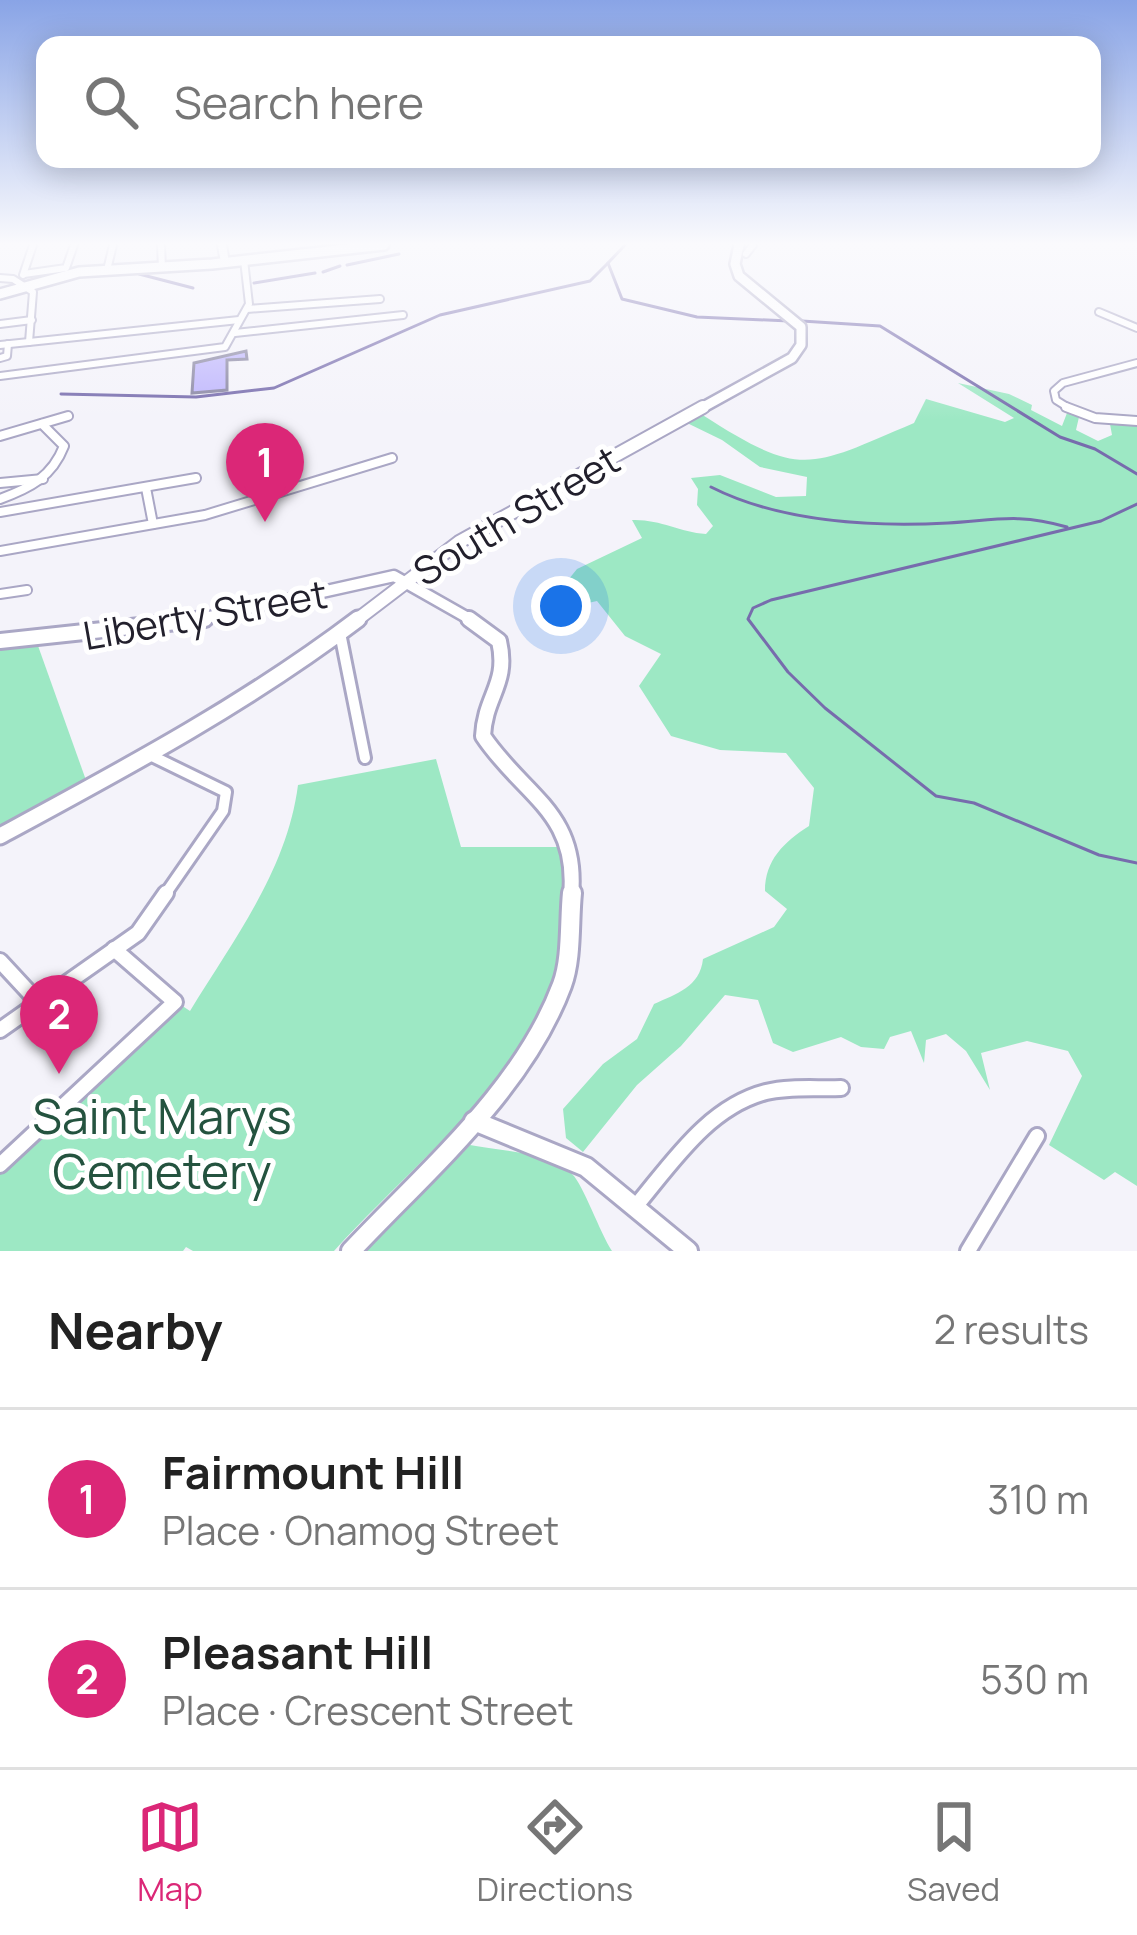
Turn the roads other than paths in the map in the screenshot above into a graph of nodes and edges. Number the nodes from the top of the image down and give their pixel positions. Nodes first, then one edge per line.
1 (34, 303) edge
2 (247, 303) edge
3 (322, 303) edge
4 (774, 303) edge
5 (247, 309) junction
6 (1099, 312) dead end
7 (404, 315) dead end
8 (32, 320) junction
9 (238, 320) junction
10 (0, 324) edge
11 (184, 326) junction
12 (1137, 328) edge
13 (235, 333) junction
14 (29, 342) junction
15 (4, 345) edge
16 (183, 355) junction
17 (0, 358) edge
18 (1137, 363) edge
19 (0, 376) edge
20 (68, 416) dead end
21 (1137, 421) edge
22 (42, 424) junction
23 (0, 436) edge
24 (392, 458) dead end
25 (196, 478) dead end
26 (43, 479) junction
27 (0, 482) edge
28 (146, 488) junction
29 (0, 499) edge
30 (0, 512) edge
31 (153, 524) junction
32 (0, 551) edge
33 (406, 581) junction
34 (27, 590) dead end
35 (0, 594) edge
36 (340, 633) junction
37 (0, 641) edge
38 (149, 754) junction
39 (365, 758) dead end
40 (0, 836) edge
41 (115, 950) junction
42 (0, 962) edge
43 (38, 1003) junction
44 (0, 1030) edge
45 (841, 1088) dead end
46 (474, 1121) junction
47 (1036, 1136) dead end
48 (0, 1165) edge
49 (635, 1208) junction
50 (351, 1251) edge
51 (688, 1251) edge
52 (968, 1251) edge

1 - 8 street
2 - 5 street
3 - 5 street
4 - 33 main road, South Street
5 - 9 street
6 - 12 street
7 - 13 street
8 - 10 street
8 - 14 street
9 - 11 street
9 - 13 street
11 - 14 street
11 - 16 street
13 - 16 street
14 - 15 street
15 - 17 street
16 - 19 street
18 - 21 street
20 - 22 street
22 - 23 street
22 - 26 street
24 - 31 street
25 - 28 street
26 - 27 street
26 - 29 street
28 - 30 street
28 - 31 street
31 - 32 street
33 - 36 main road, South Street
33 - 37 street, Liberty Street
33 - 46 street
34 - 35 street
36 - 38 main road, South Street
36 - 39 street
38 - 40 main road, South Street
38 - 41 street
41 - 43 street
41 - 48 street
42 - 43 street
43 - 44 street
45 - 49 street
46 - 49 street
46 - 50 street
47 - 52 street
49 - 51 street

